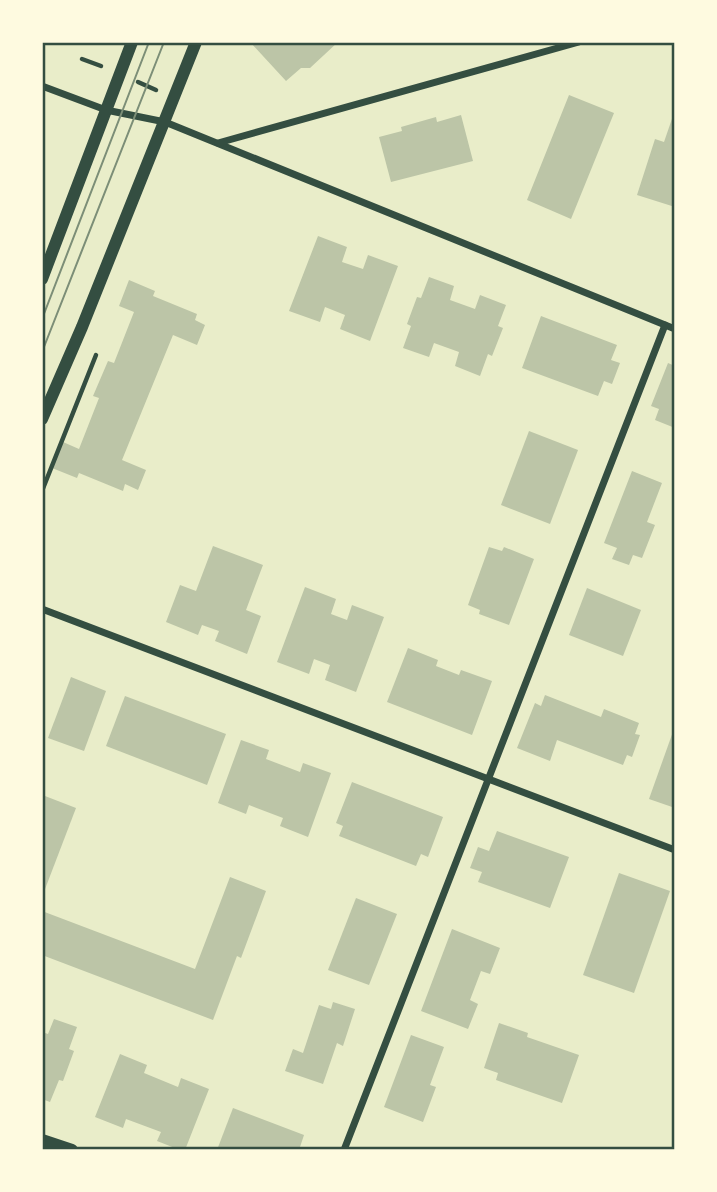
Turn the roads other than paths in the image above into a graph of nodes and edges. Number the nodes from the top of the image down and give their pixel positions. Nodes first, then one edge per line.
1 (132, 42) edge
2 (196, 42) edge
3 (579, 42) edge
4 (42, 86) edge
5 (106, 110) junction
6 (165, 122) junction
7 (218, 143) junction
8 (42, 279) edge
9 (665, 325) junction
10 (675, 329) edge
11 (42, 419) edge
12 (42, 609) edge
13 (489, 779) junction
14 (675, 850) edge
15 (42, 1140) edge
16 (72, 1150) edge
17 (344, 1150) edge

1 - 5 street
2 - 6 street
3 - 7 street
4 - 5 street
5 - 6 street
5 - 8 street
6 - 7 street
6 - 11 street
7 - 9 street
9 - 10 street
9 - 13 street
12 - 13 street
13 - 14 street
13 - 17 street
15 - 16 street

